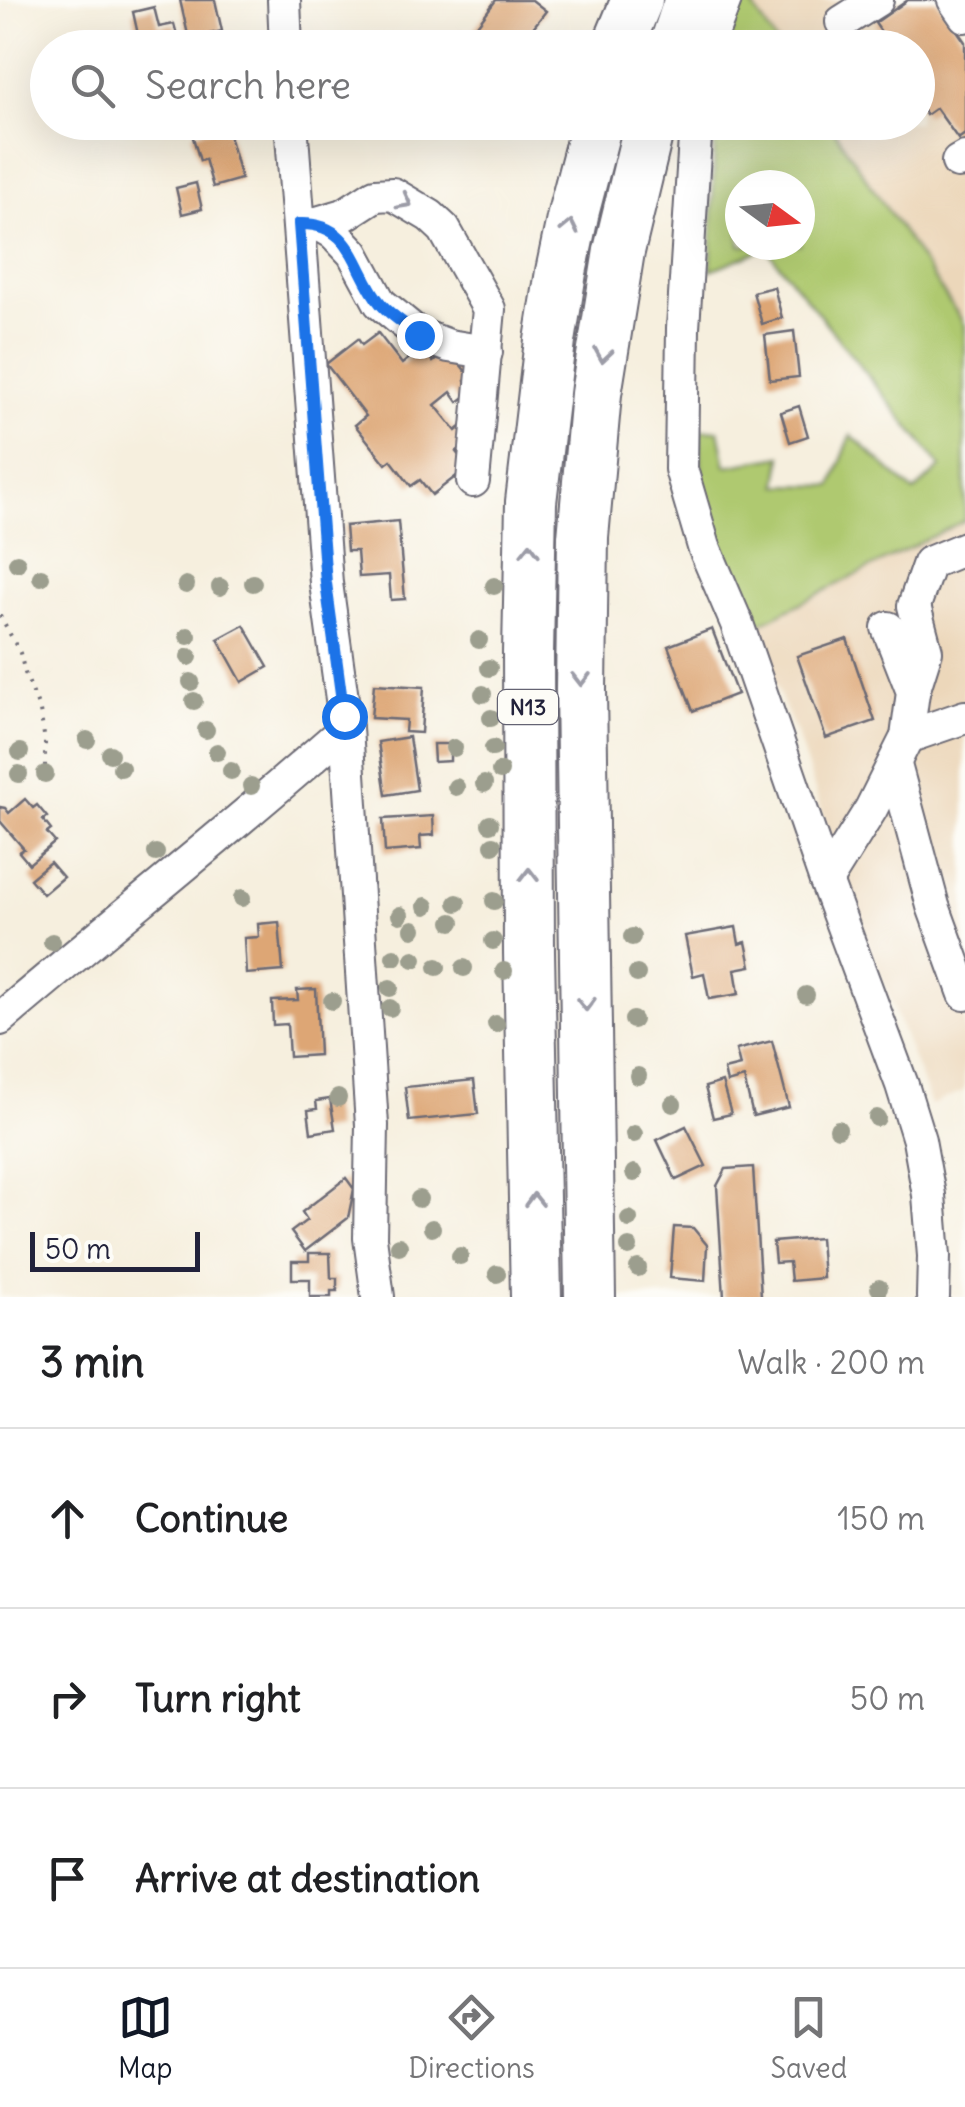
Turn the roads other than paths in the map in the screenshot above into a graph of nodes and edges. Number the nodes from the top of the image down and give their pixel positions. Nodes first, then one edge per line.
1 (284, 0) edge
2 (637, 0) edge
3 (690, 0) edge
4 (725, 0) edge
5 (877, 0) edge
6 (954, 0) edge
7 (965, 16) edge
8 (842, 22) dead end
9 (285, 30) edge
10 (625, 30) edge
11 (680, 30) edge
12 (714, 30) edge
13 (294, 140) edge
14 (592, 140) edge
15 (646, 140) edge
16 (695, 140) edge
17 (308, 224) junction
18 (486, 352) junction
19 (473, 481) dead end
20 (965, 548) edge
21 (888, 628) dead end
22 (913, 692) junction
23 (965, 718) edge
24 (346, 728) junction
25 (902, 751) junction
26 (826, 881) junction
27 (965, 994) edge
28 (0, 1019) edge
29 (378, 1297) edge
30 (536, 1297) edge
31 (590, 1297) edge
32 (932, 1297) edge

1 - 9 street
2 - 10 highway
3 - 11 highway
4 - 12 street
5 - 8 street
6 - 7 street
13 - 17 street
30 -> 14 highway, N13
15 -> 31 highway, N13
16 - 26 street
17 - 18 street
17 -> 18 street
17 - 24 street
18 - 19 street
20 - 22 street
21 - 22 street
22 - 25 street
23 - 25 street
24 - 28 street
24 - 29 street
25 - 26 street
25 - 27 street
26 - 32 street

